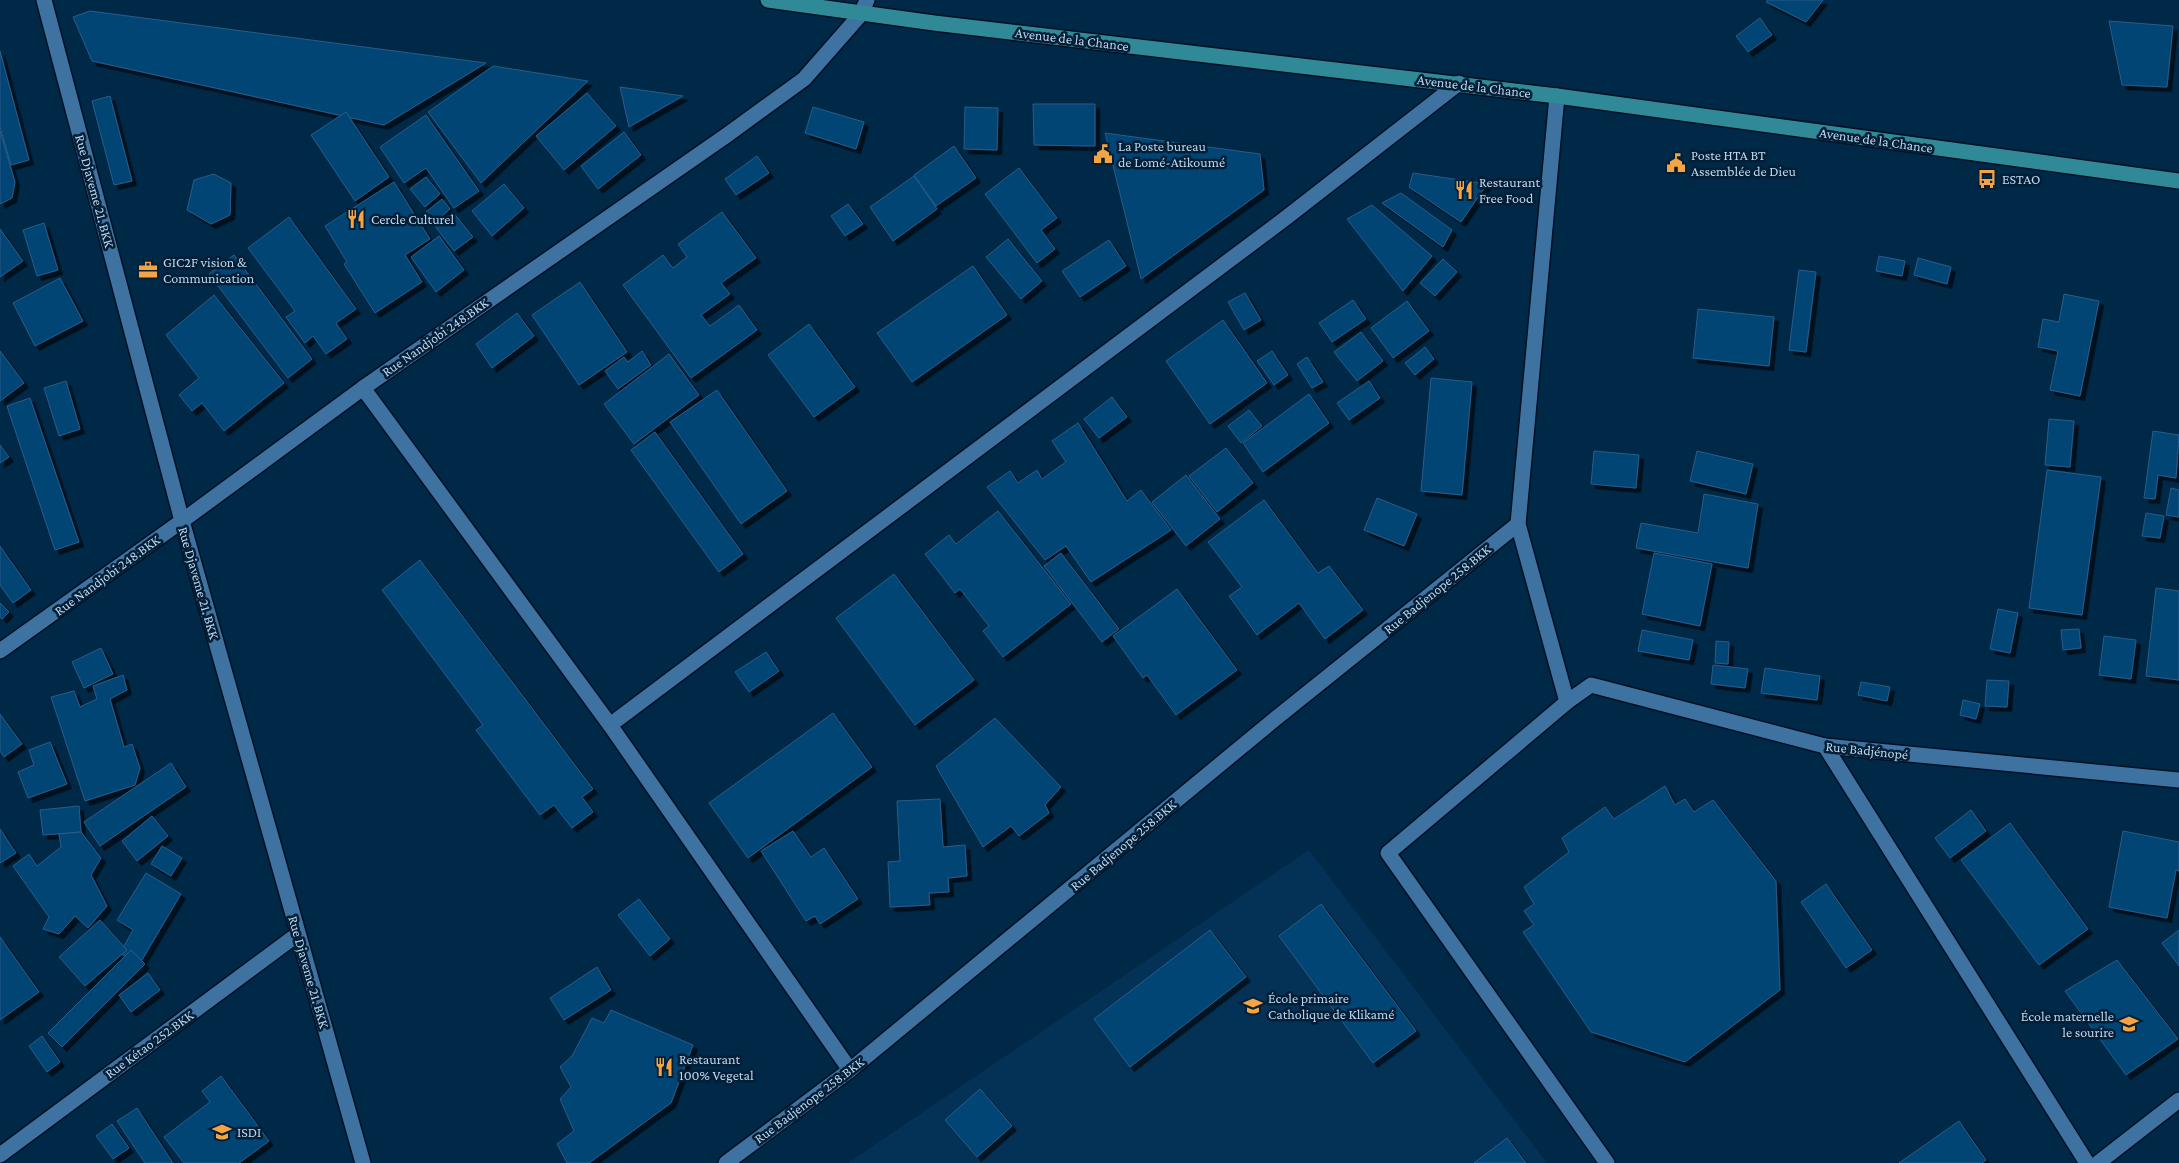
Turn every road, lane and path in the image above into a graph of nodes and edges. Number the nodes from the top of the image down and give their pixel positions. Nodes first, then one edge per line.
1 (44, 0) edge
2 (768, 0) edge
3 (867, 0) edge
4 (861, 14) junction
5 (1459, 83) junction
6 (1557, 96) junction
7 (2179, 181) edge
8 (363, 388) junction
9 (182, 521) junction
10 (1518, 524) junction
11 (0, 651) edge
12 (1567, 702) junction
13 (610, 725) junction
14 (1825, 746) junction
15 (2179, 780) edge
16 (298, 934) junction
17 (850, 1070) junction
18 (2179, 1100) edge
19 (0, 1155) edge
20 (362, 1163) edge
21 (726, 1163) edge
22 (1607, 1163) edge
23 (2087, 1163) edge
24 (2098, 1163) edge

1 - 9 street, Rue Djaveme 21. BKK
2 - 4 main road, Avenue de la Chance
3 - 4 street, Rue Nandjobi 248.BKK
4 - 5 main road, Avenue de la Chance
4 - 8 street, Rue Nandjobi 248.BKK
5 - 6 main road, Avenue de la Chance
5 - 13 street
6 - 7 main road, Avenue de la Chance
6 - 10 street
8 - 9 street, Rue Nandjobi 248.BKK
8 - 13 street
9 - 11 street, Rue Nandjobi 248.BKK
9 - 16 street, Rue Djaveme 21. BKK
10 - 12 street
10 - 17 street, Rue Badjenope 258.BKK
12 - 14 street, Rue Badjénopé
12 - 22 street, Rue Badjénopé
13 - 17 street
14 - 15 street, Rue Badjénopé
14 - 23 street
16 - 19 street, Rue Kétao 252.BKK
16 - 20 street, Rue Djaveme 21. BKK
17 - 21 street, Rue Badjenope 258.BKK
18 - 24 street

